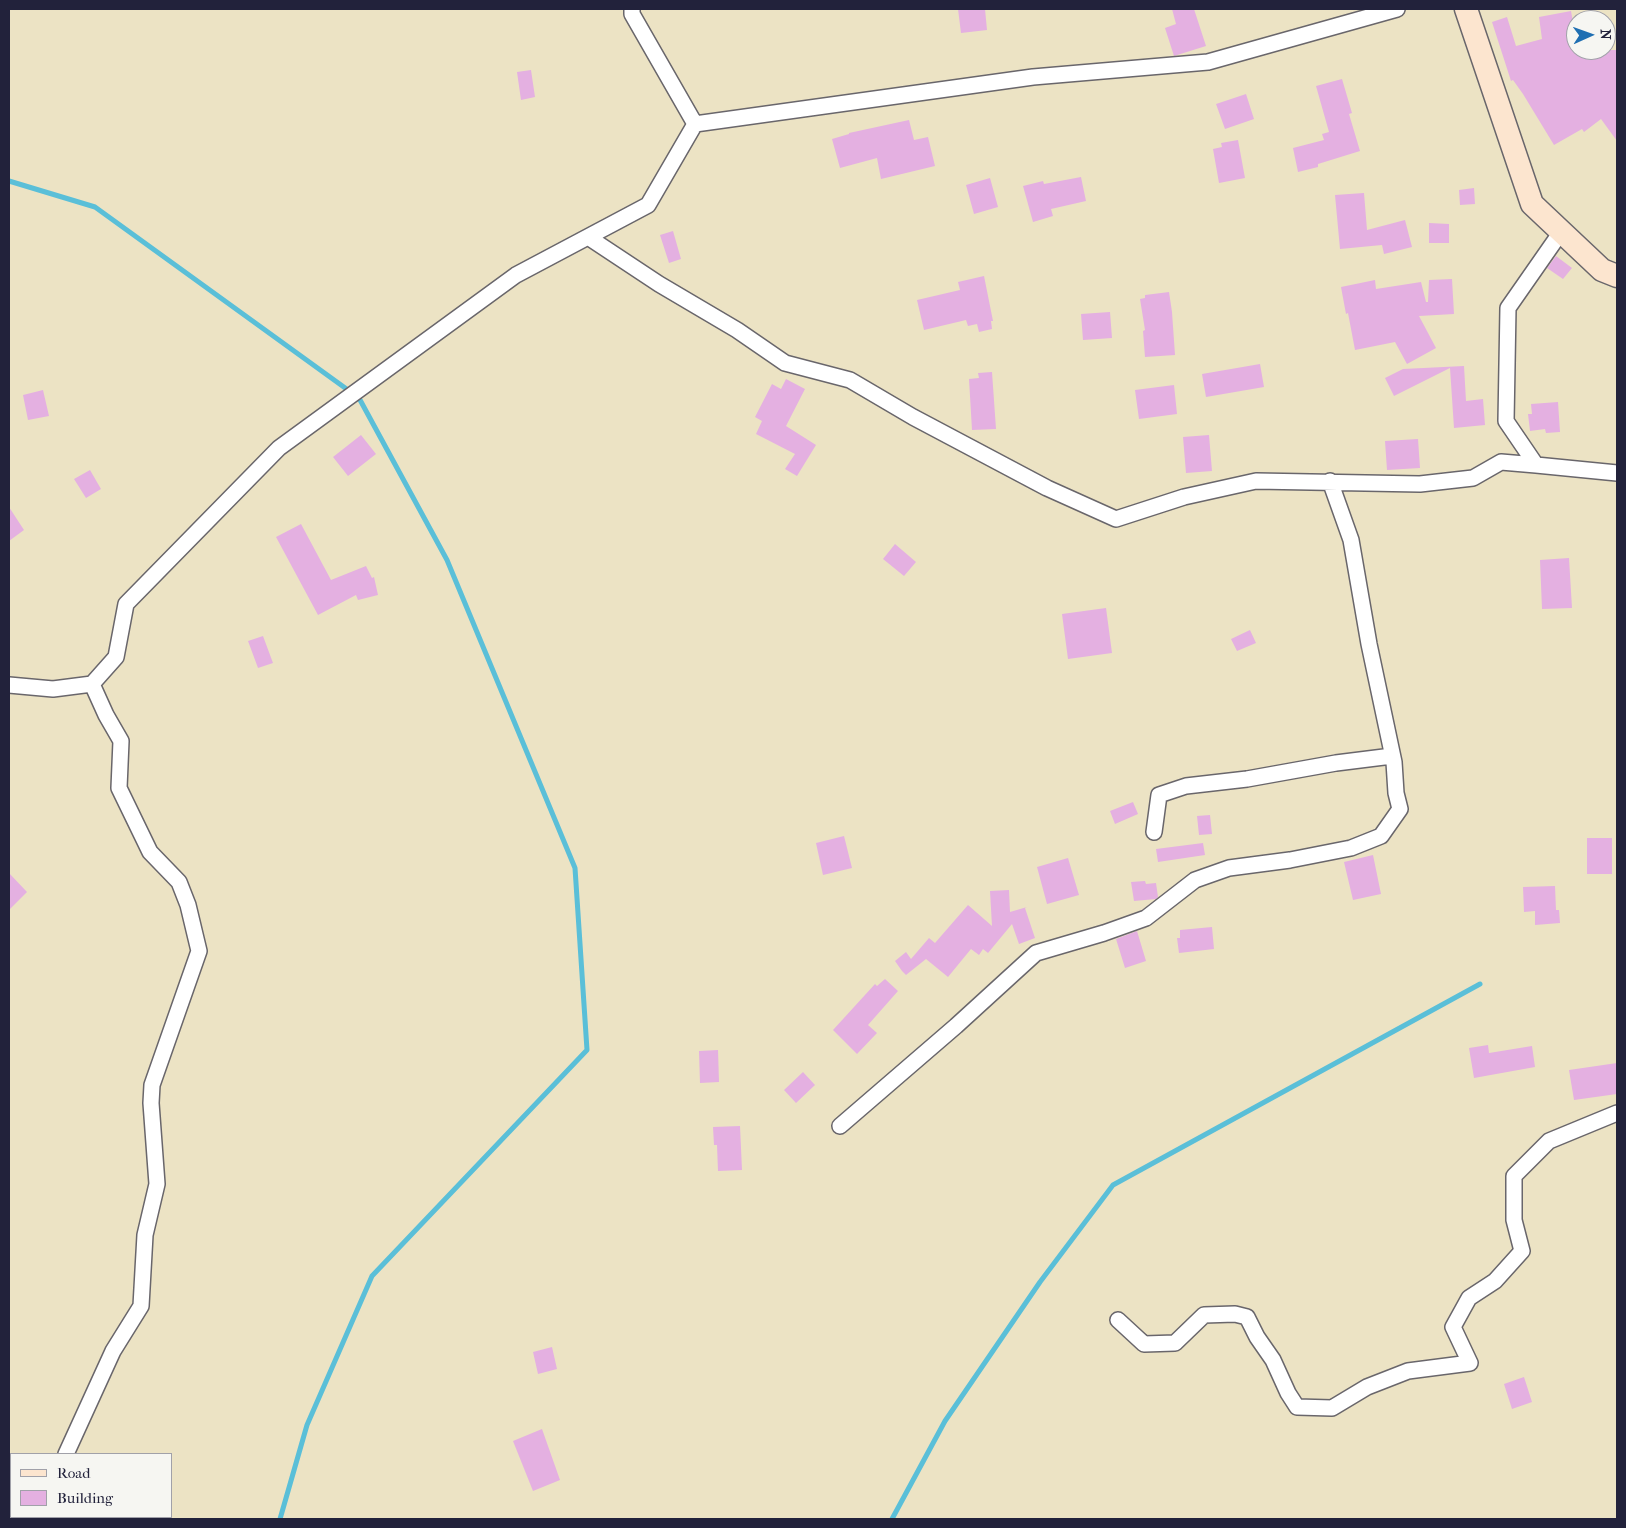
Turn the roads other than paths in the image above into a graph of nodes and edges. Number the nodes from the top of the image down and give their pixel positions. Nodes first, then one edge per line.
1 (632, 9) edge
2 (1397, 9) edge
3 (1466, 9) edge
4 (695, 124) junction
5 (1561, 232) junction
6 (588, 237) junction
7 (1617, 276) edge
8 (1536, 466) junction
9 (1617, 472) edge
10 (1330, 481) junction
11 (92, 684) junction
12 (9, 685) edge
13 (1392, 756) junction
14 (1154, 832) dead end
15 (1617, 1113) edge
16 (840, 1126) dead end
17 (1118, 1320) dead end
18 (66, 1453) edge

1 - 4 street
2 - 4 street
3 - 5 street
4 - 6 street
5 - 7 street
5 - 8 street
6 - 10 street
6 - 11 street
8 - 9 street
8 - 10 street
10 - 13 street
11 - 12 street
11 - 18 street
13 - 14 street
13 - 16 street
15 - 17 street

